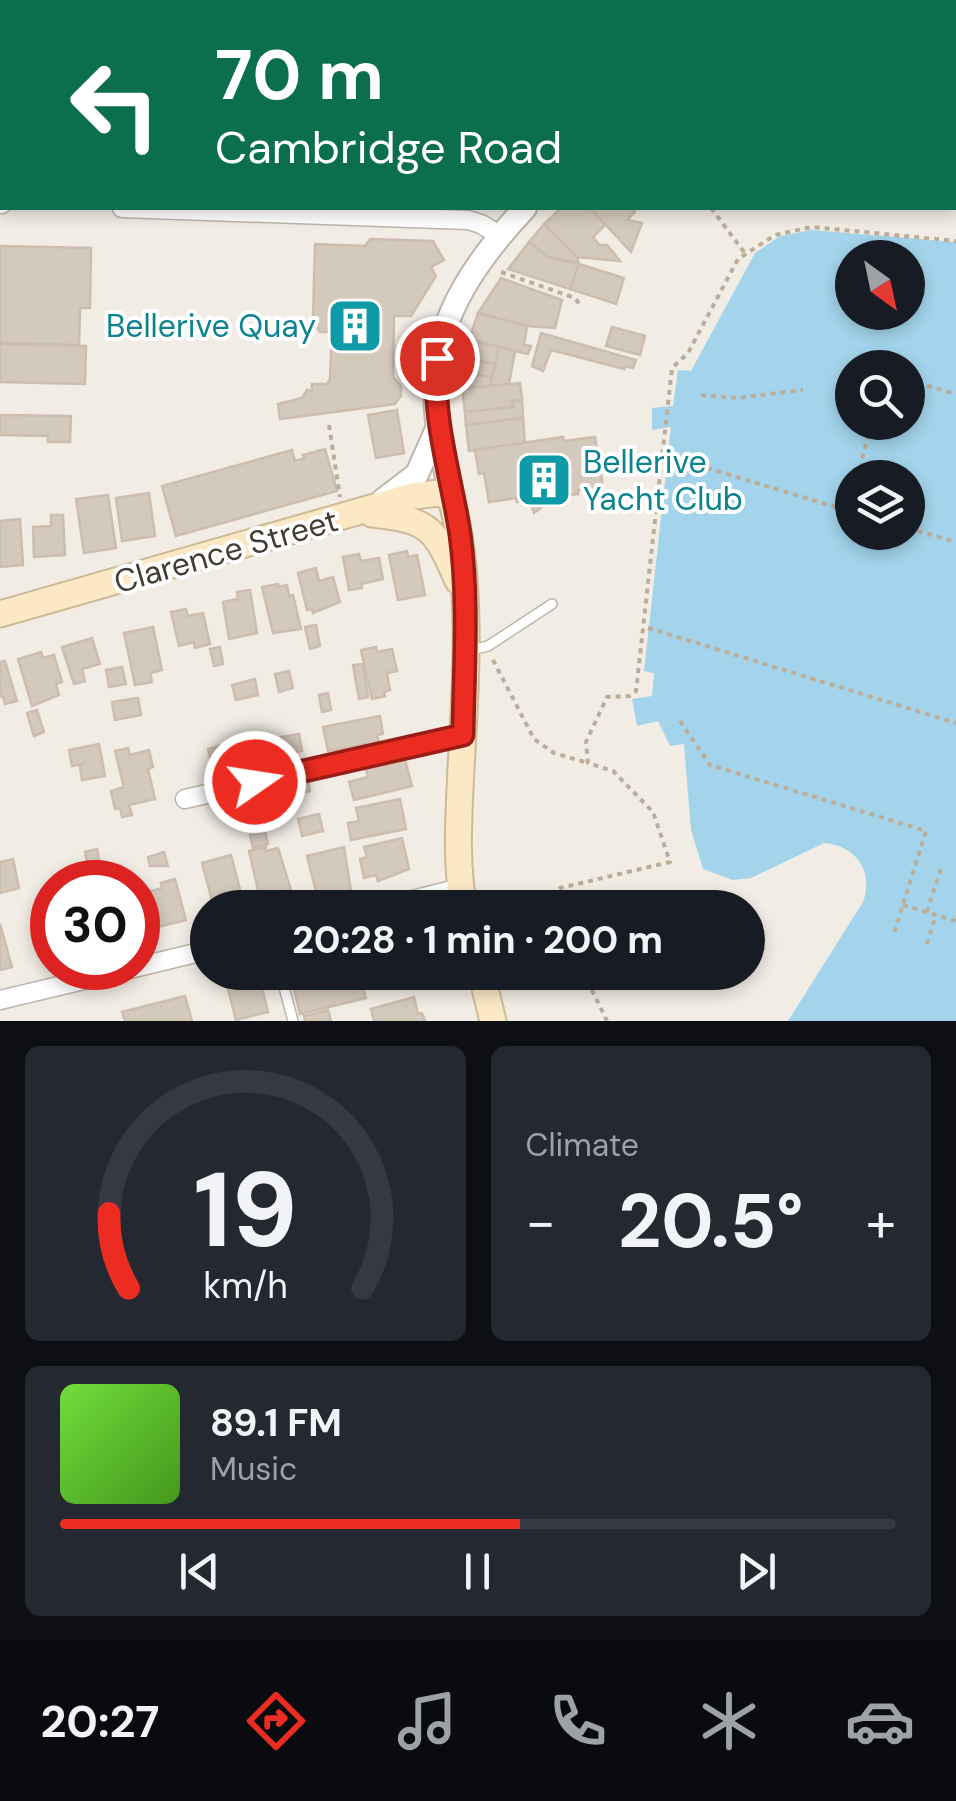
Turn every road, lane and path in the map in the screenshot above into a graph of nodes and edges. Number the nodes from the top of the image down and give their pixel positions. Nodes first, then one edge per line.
1 (180, 210) edge
2 (523, 210) edge
3 (713, 210) edge
4 (499, 236) junction
5 (956, 241) edge
6 (745, 253) junction
7 (501, 272) dead end
8 (580, 305) dead end
9 (925, 385) edge
10 (803, 390) dead end
11 (701, 394) dead end
12 (956, 394) edge
13 (329, 426) dead end
14 (438, 426) junction
15 (707, 468) dead end
16 (340, 497) dead end
17 (451, 498) junction
18 (835, 506) edge
19 (362, 513) junction
20 (925, 533) edge
21 (956, 542) edge
22 (463, 593) junction
23 (552, 604) dead end
24 (0, 614) edge
25 (648, 628) dead end
26 (476, 649) junction
27 (680, 722) dead end
28 (956, 723) edge
29 (463, 735) junction
30 (588, 763) junction
31 (184, 799) dead end
32 (941, 868) dead end
33 (462, 890) edge
34 (558, 890) edge
35 (903, 905) junction
36 (927, 912) junction
37 (936, 915) junction
38 (956, 921) edge
39 (893, 936) dead end
40 (927, 944) dead end
41 (190, 954) edge
42 (160, 961) edge
43 (41, 990) edge
44 (285, 990) edge
45 (486, 990) edge
46 (592, 990) edge
47 (0, 1000) edge
48 (293, 1021) edge
49 (494, 1021) edge
50 (607, 1021) edge

1 - 4 street
2 - 4 street
3 - 6 path
4 - 14 street
5 - 6 path
6 - 30 path
7 - 8 path
9 - 12 path
10 - 11 path
13 - 16 path
14 - 17 street
14 - 19 street
15 - 18 path
17 - 19 main road, Clarence Street
17 - 22 main road
19 - 22 main road
19 - 24 main road, Clarence Street
20 - 21 path
22 - 26 main road
23 - 26 lane
25 - 28 path
26 - 29 main road
26 - 30 path
27 - 35 path
29 - 31 street
29 - 33 main road
30 - 34 path
32 - 36 path
35 - 36 path
35 - 39 path
36 - 37 path
37 - 38 path
37 - 40 path
41 - 42 street
43 - 47 street
44 - 48 lane
45 - 49 main road
46 - 50 path

